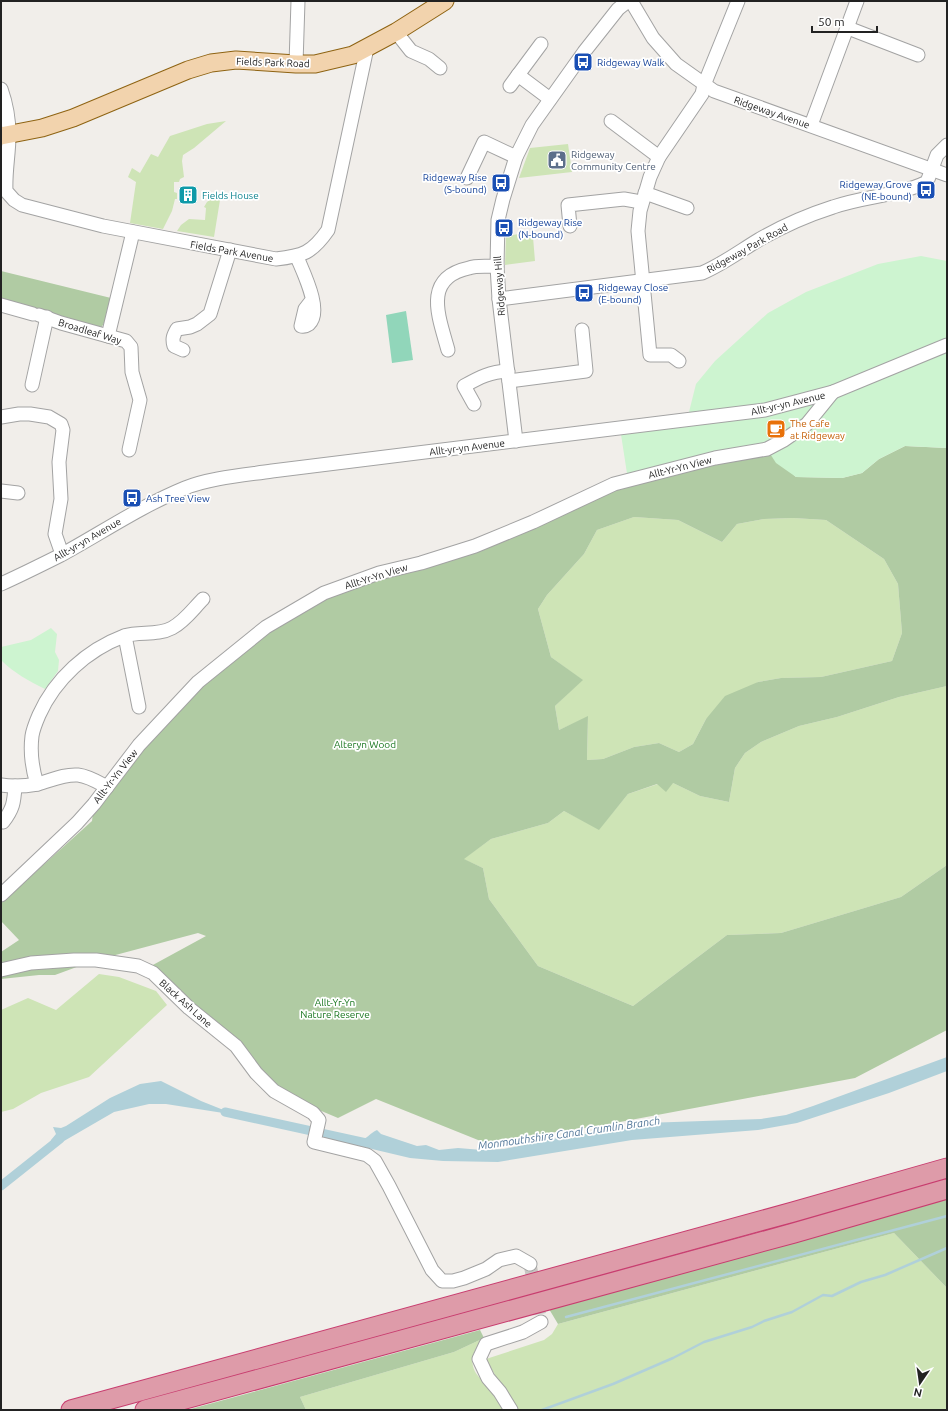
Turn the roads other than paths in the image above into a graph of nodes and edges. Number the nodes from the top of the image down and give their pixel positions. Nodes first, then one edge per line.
1 (298, 1) edge
2 (445, 1) edge
3 (629, 1) edge
4 (738, 1) edge
5 (857, 1) edge
6 (848, 28) junction
7 (396, 32) junction
8 (542, 44) dead end
9 (366, 48) junction
10 (918, 55) dead end
11 (296, 64) junction
12 (440, 68) dead end
13 (518, 75) junction
14 (704, 85) junction
15 (510, 86) dead end
16 (1, 89) edge
17 (550, 99) junction
18 (611, 121) dead end
19 (811, 125) junction
20 (5, 135) edge
21 (947, 145) edge
22 (516, 157) junction
23 (659, 157) junction
24 (932, 169) junction
25 (947, 174) edge
26 (467, 178) dead end
27 (643, 198) junction
28 (688, 208) dead end
29 (570, 226) dead end
30 (133, 232) junction
31 (230, 250) junction
32 (297, 257) junction
33 (497, 266) junction
34 (642, 282) junction
35 (499, 299) junction
36 (312, 300) dead end
37 (1, 305) edge
38 (40, 315) junction
39 (582, 330) dead end
40 (108, 336) junction
41 (947, 345) edge
42 (184, 350) dead end
43 (448, 350) dead end
44 (679, 361) dead end
45 (509, 376) junction
46 (32, 385) dead end
47 (833, 392) junction
48 (474, 404) dead end
49 (1, 417) edge
50 (516, 441) junction
51 (129, 450) dead end
52 (1, 491) edge
53 (18, 493) dead end
54 (62, 554) junction
55 (1, 584) edge
56 (203, 599) dead end
57 (125, 636) junction
58 (139, 707) dead end
59 (38, 784) junction
60 (1, 785) edge
61 (15, 786) junction
62 (107, 787) junction
63 (2, 822) dead end
64 (1, 895) edge
65 (1, 970) edge
66 (947, 1168) edge
67 (947, 1189) edge
68 (530, 1264) dead end
69 (541, 1322) dead end
70 (72, 1410) edge
71 (146, 1410) edge
72 (511, 1410) edge

1 - 11 street
2 - 7 main road, Fields Park Road
3 - 14 street, Ridgeway Avenue
3 - 17 street, Ridgeway Hill
4 - 14 street
5 - 6 street
6 - 10 street
6 - 19 street
7 - 9 main road, Fields Park Road
7 - 12 street
8 - 13 street
9 - 11 main road, Fields Park Road
9 - 32 street, Fields Park Avenue
11 - 20 main road, Fields Park Road
13 - 15 street
13 - 17 street
14 - 19 street, Ridgeway Avenue
14 - 23 street
16 - 20 street, Fields Park Avenue
17 - 22 street, Ridgeway Hill
18 - 23 street
19 - 24 street, Ridgeway Avenue
20 - 30 street, Fields Park Avenue
21 - 24 street, Ridgeway Park Road
22 - 26 street
22 - 33 street, Ridgeway Hill
23 - 27 street
24 - 25 street, Ridgeway Avenue
24 - 34 street, Ridgeway Park Road
27 - 28 street
27 - 29 street
27 - 34 street
30 - 31 street, Fields Park Avenue
30 - 40 street
31 - 32 street, Fields Park Avenue
31 - 42 street
32 - 36 street
33 - 35 street, Ridgeway Hill
33 - 43 street
34 - 35 street, Ridgeway Park Road
34 - 44 street
35 - 45 street, Ridgeway Hill
37 - 38 street, Broadleaf Way
38 - 40 street, Broadleaf Way
38 - 46 street
39 - 45 street
40 - 51 street, Broadleaf Way
41 - 47 street, Allt-yr-yn Avenue
45 - 48 street
45 - 50 street, Ridgeway Hill
47 - 50 street, Allt-yr-yn Avenue
47 - 62 street, Allt-Yr-Yn View
49 - 54 street
50 - 54 street, Allt-yr-yn Avenue
52 - 53 street
54 - 55 street, Allt-yr-yn Avenue
56 - 57 street
57 - 58 street
57 - 59 street
59 - 61 street
59 - 62 street
60 - 61 street
61 - 63 street
62 - 64 street, Allt-Yr-Yn View
65 - 68 street, Black Ash Lane
66 - 70 highway
67 - 71 highway
69 - 72 street

